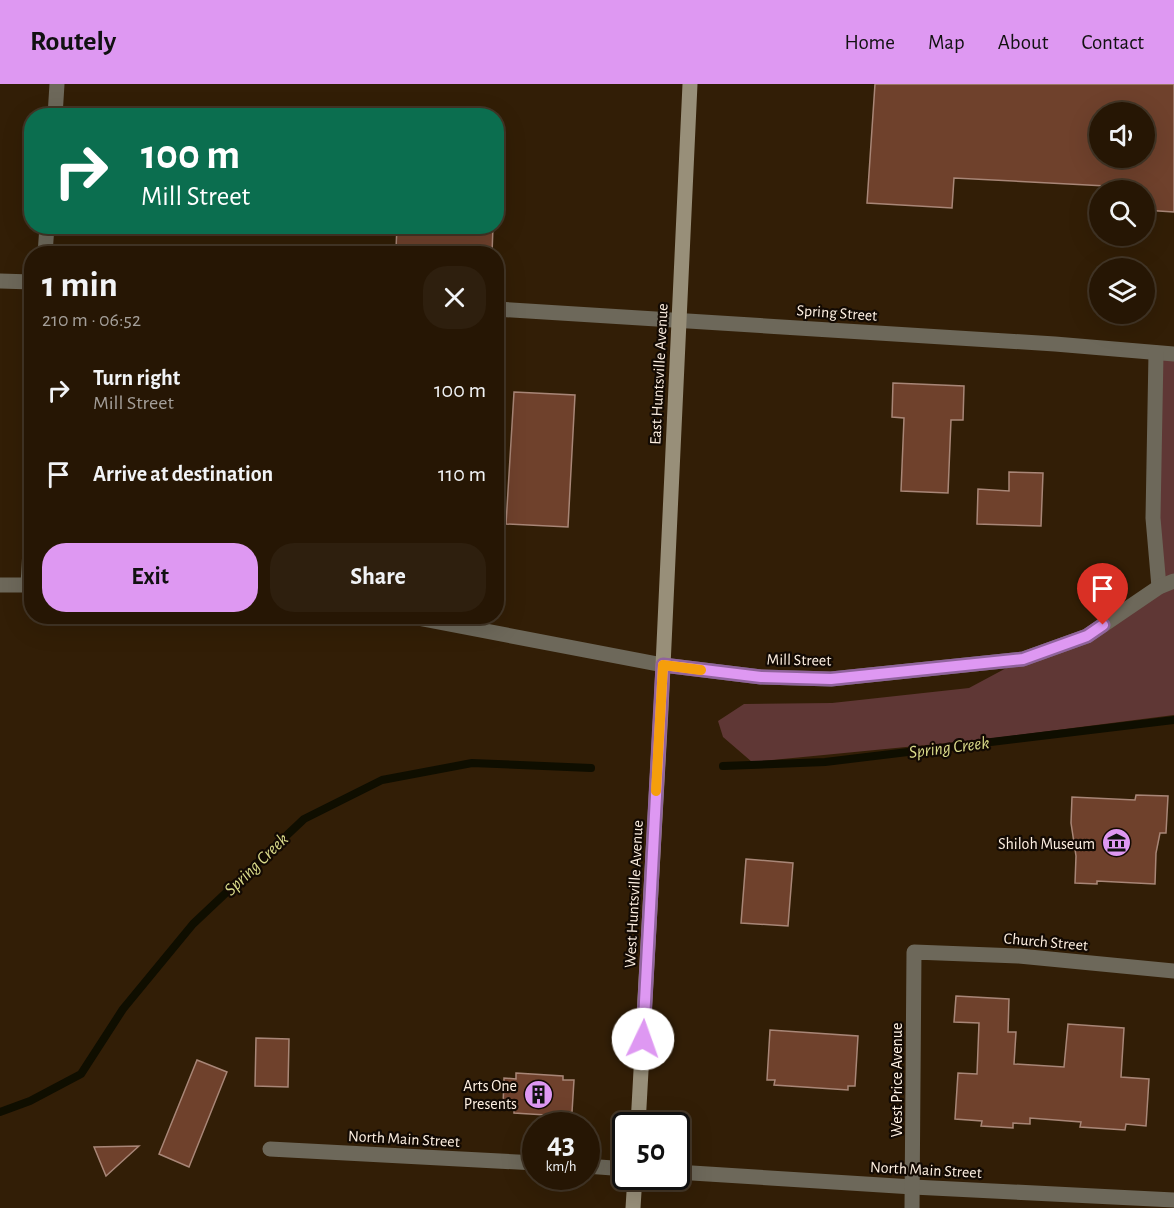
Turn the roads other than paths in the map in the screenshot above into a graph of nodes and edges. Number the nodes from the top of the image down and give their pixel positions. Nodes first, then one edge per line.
1 (57, 84) edge
2 (690, 84) edge
3 (56, 108) edge
4 (0, 281) edge
5 (24, 282) edge
6 (504, 309) edge
7 (679, 319) junction
8 (1156, 353) junction
9 (1174, 354) edge
10 (1174, 581) edge
11 (0, 585) edge
12 (24, 585) edge
13 (1159, 587) junction
14 (449, 624) edge
15 (663, 665) junction
16 (914, 952) joint
17 (1174, 971) edge
18 (639, 1112) edge
19 (270, 1149) dead end
20 (522, 1162) edge
21 (690, 1173) edge
22 (913, 1187) junction
23 (634, 1190) edge
24 (1174, 1200) edge
25 (633, 1208) edge
26 (912, 1208) edge

1 - 3 street
2 - 7 main road, East Huntsville Avenue
4 - 5 street
6 - 7 street, Spring Street
7 - 8 street, Spring Street
7 - 15 main road, East Huntsville Avenue
8 - 9 street, Spring Street
8 - 13 street
10 - 13 street, Mill Street
11 - 12 street
13 - 15 street, Mill Street
14 - 15 street, Mill Street
15 - 18 main road, West Huntsville Avenue
16 - 17 street, Church Street
16 - 22 street, West Price Avenue
19 - 20 street, North Main Street
21 - 22 street, North Main Street
22 - 24 street, North Main Street
22 - 26 street, West Price Avenue
23 - 25 main road

